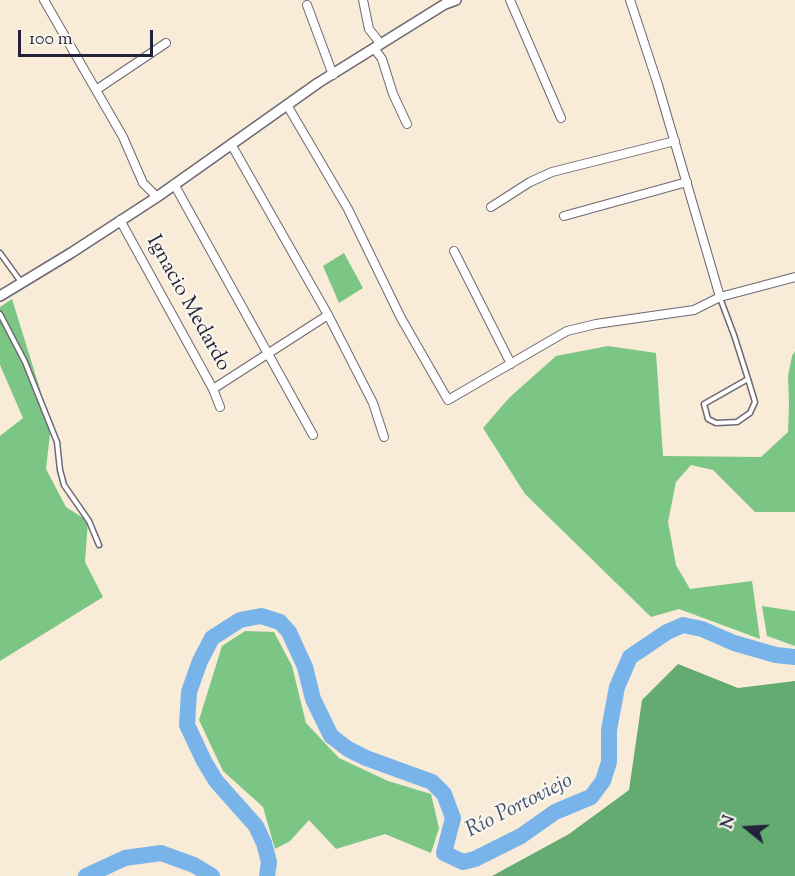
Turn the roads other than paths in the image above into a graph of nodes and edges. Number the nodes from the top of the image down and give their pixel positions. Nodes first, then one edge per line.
1 (44, 0) edge
2 (363, 0) edge
3 (456, 0) edge
4 (510, 0) edge
5 (630, 0) edge
6 (308, 5) dead end
7 (166, 43) dead end
8 (377, 45) junction
9 (333, 75) junction
10 (96, 90) junction
11 (287, 105) junction
12 (561, 118) dead end
13 (407, 124) dead end
14 (675, 141) junction
15 (231, 144) junction
16 (687, 182) junction
17 (174, 184) junction
18 (157, 196) junction
19 (491, 207) dead end
20 (564, 216) dead end
21 (120, 220) junction
22 (454, 250) dead end
23 (0, 254) edge
24 (795, 277) edge
25 (22, 283) junction
26 (0, 296) edge
27 (720, 297) junction
28 (0, 314) edge
29 (328, 315) junction
30 (267, 354) junction
31 (511, 364) junction
32 (748, 379) junction
33 (213, 388) junction
34 (220, 407) dead end
35 (313, 435) dead end
36 (384, 437) dead end
37 (99, 545) dead end

1 - 10 street
2 - 8 street
3 - 8 street
4 - 12 street
5 - 14 street
6 - 9 street
7 - 10 street
8 - 9 street
8 - 13 street
9 - 11 street
10 - 18 street
11 - 15 street
11 - 31 street
14 - 16 street
14 - 19 street
15 - 17 street
15 - 29 street
16 - 20 street
16 - 27 street
17 - 18 street
17 - 30 street
18 - 21 street
21 - 25 street
21 - 33 street, Ignacio Medardo
22 - 31 street
23 - 25 lane
24 - 27 street
25 - 26 street
27 - 31 street
27 - 32 lane
28 - 37 lane
29 - 30 street
29 - 36 street
30 - 33 street
30 - 35 street
32 - 32 lane
33 - 34 street, Ignacio Medardo

